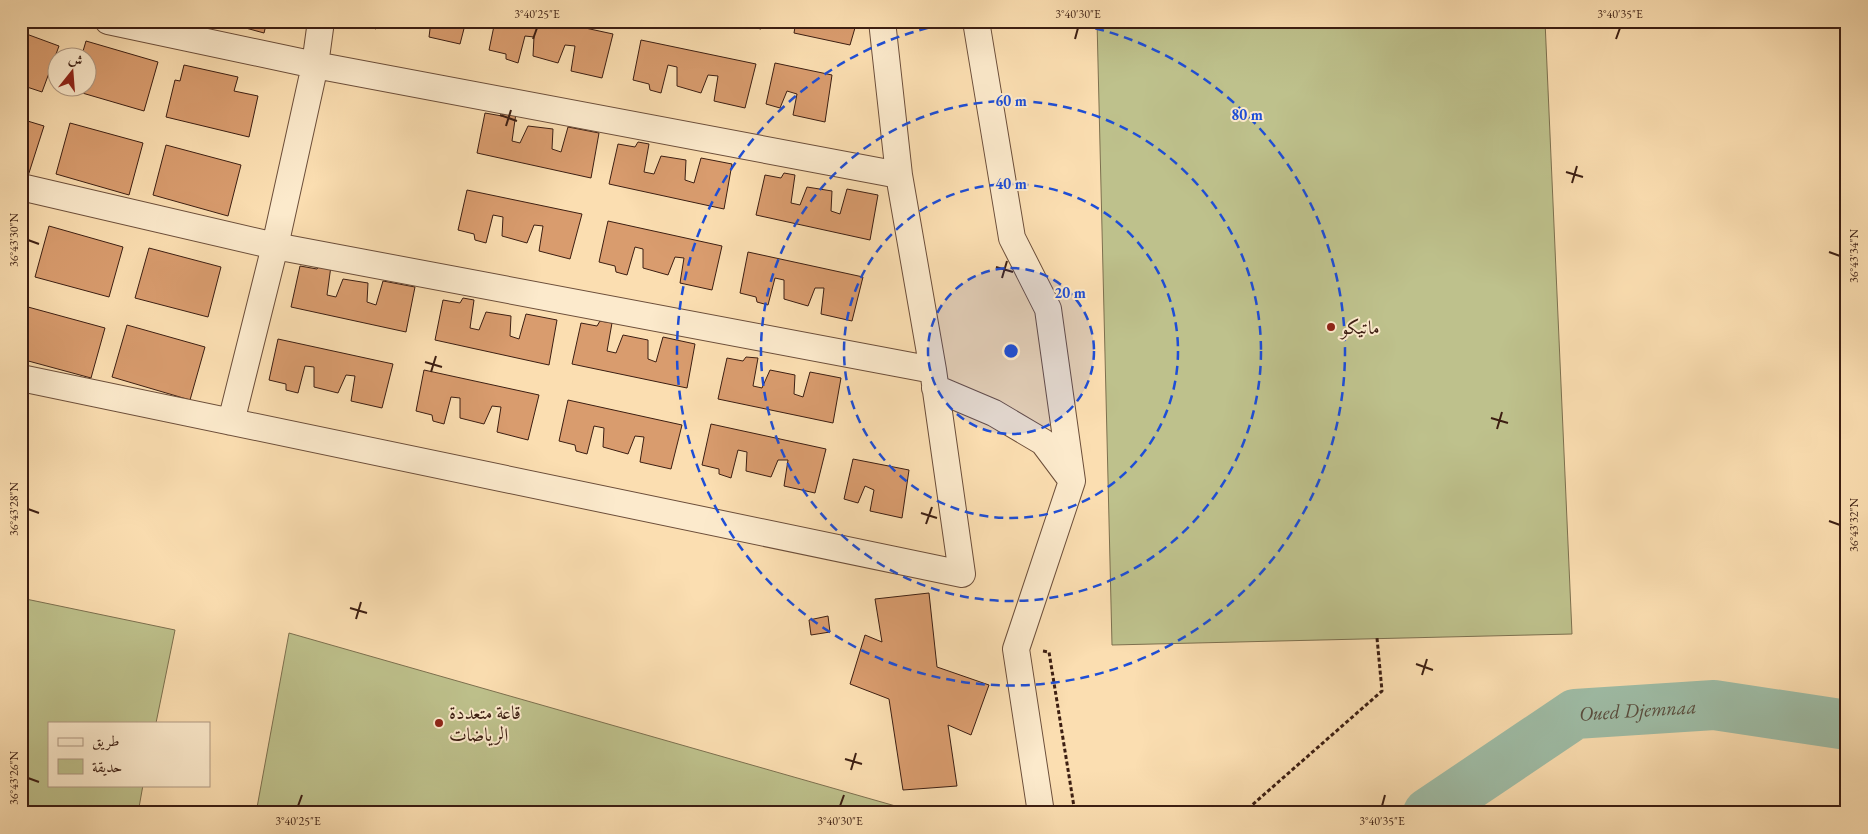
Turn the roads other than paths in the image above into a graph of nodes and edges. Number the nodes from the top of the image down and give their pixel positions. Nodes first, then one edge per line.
1 (108, 21) edge
2 (322, 21) edge
3 (882, 21) edge
4 (976, 21) edge
5 (316, 65) junction
6 (899, 174) junction
7 (21, 187) edge
8 (275, 246) junction
9 (21, 378) edge
10 (934, 379) junction
11 (231, 422) junction
12 (1072, 481) junction
13 (1041, 813) edge

1 - 5 street
2 - 5 street
3 - 6 street
4 - 12 street
5 - 6 street
5 - 8 street
6 - 10 street
7 - 8 street
8 - 10 street
8 - 11 street
9 - 11 street
10 - 11 street
10 - 12 street
12 - 13 street

